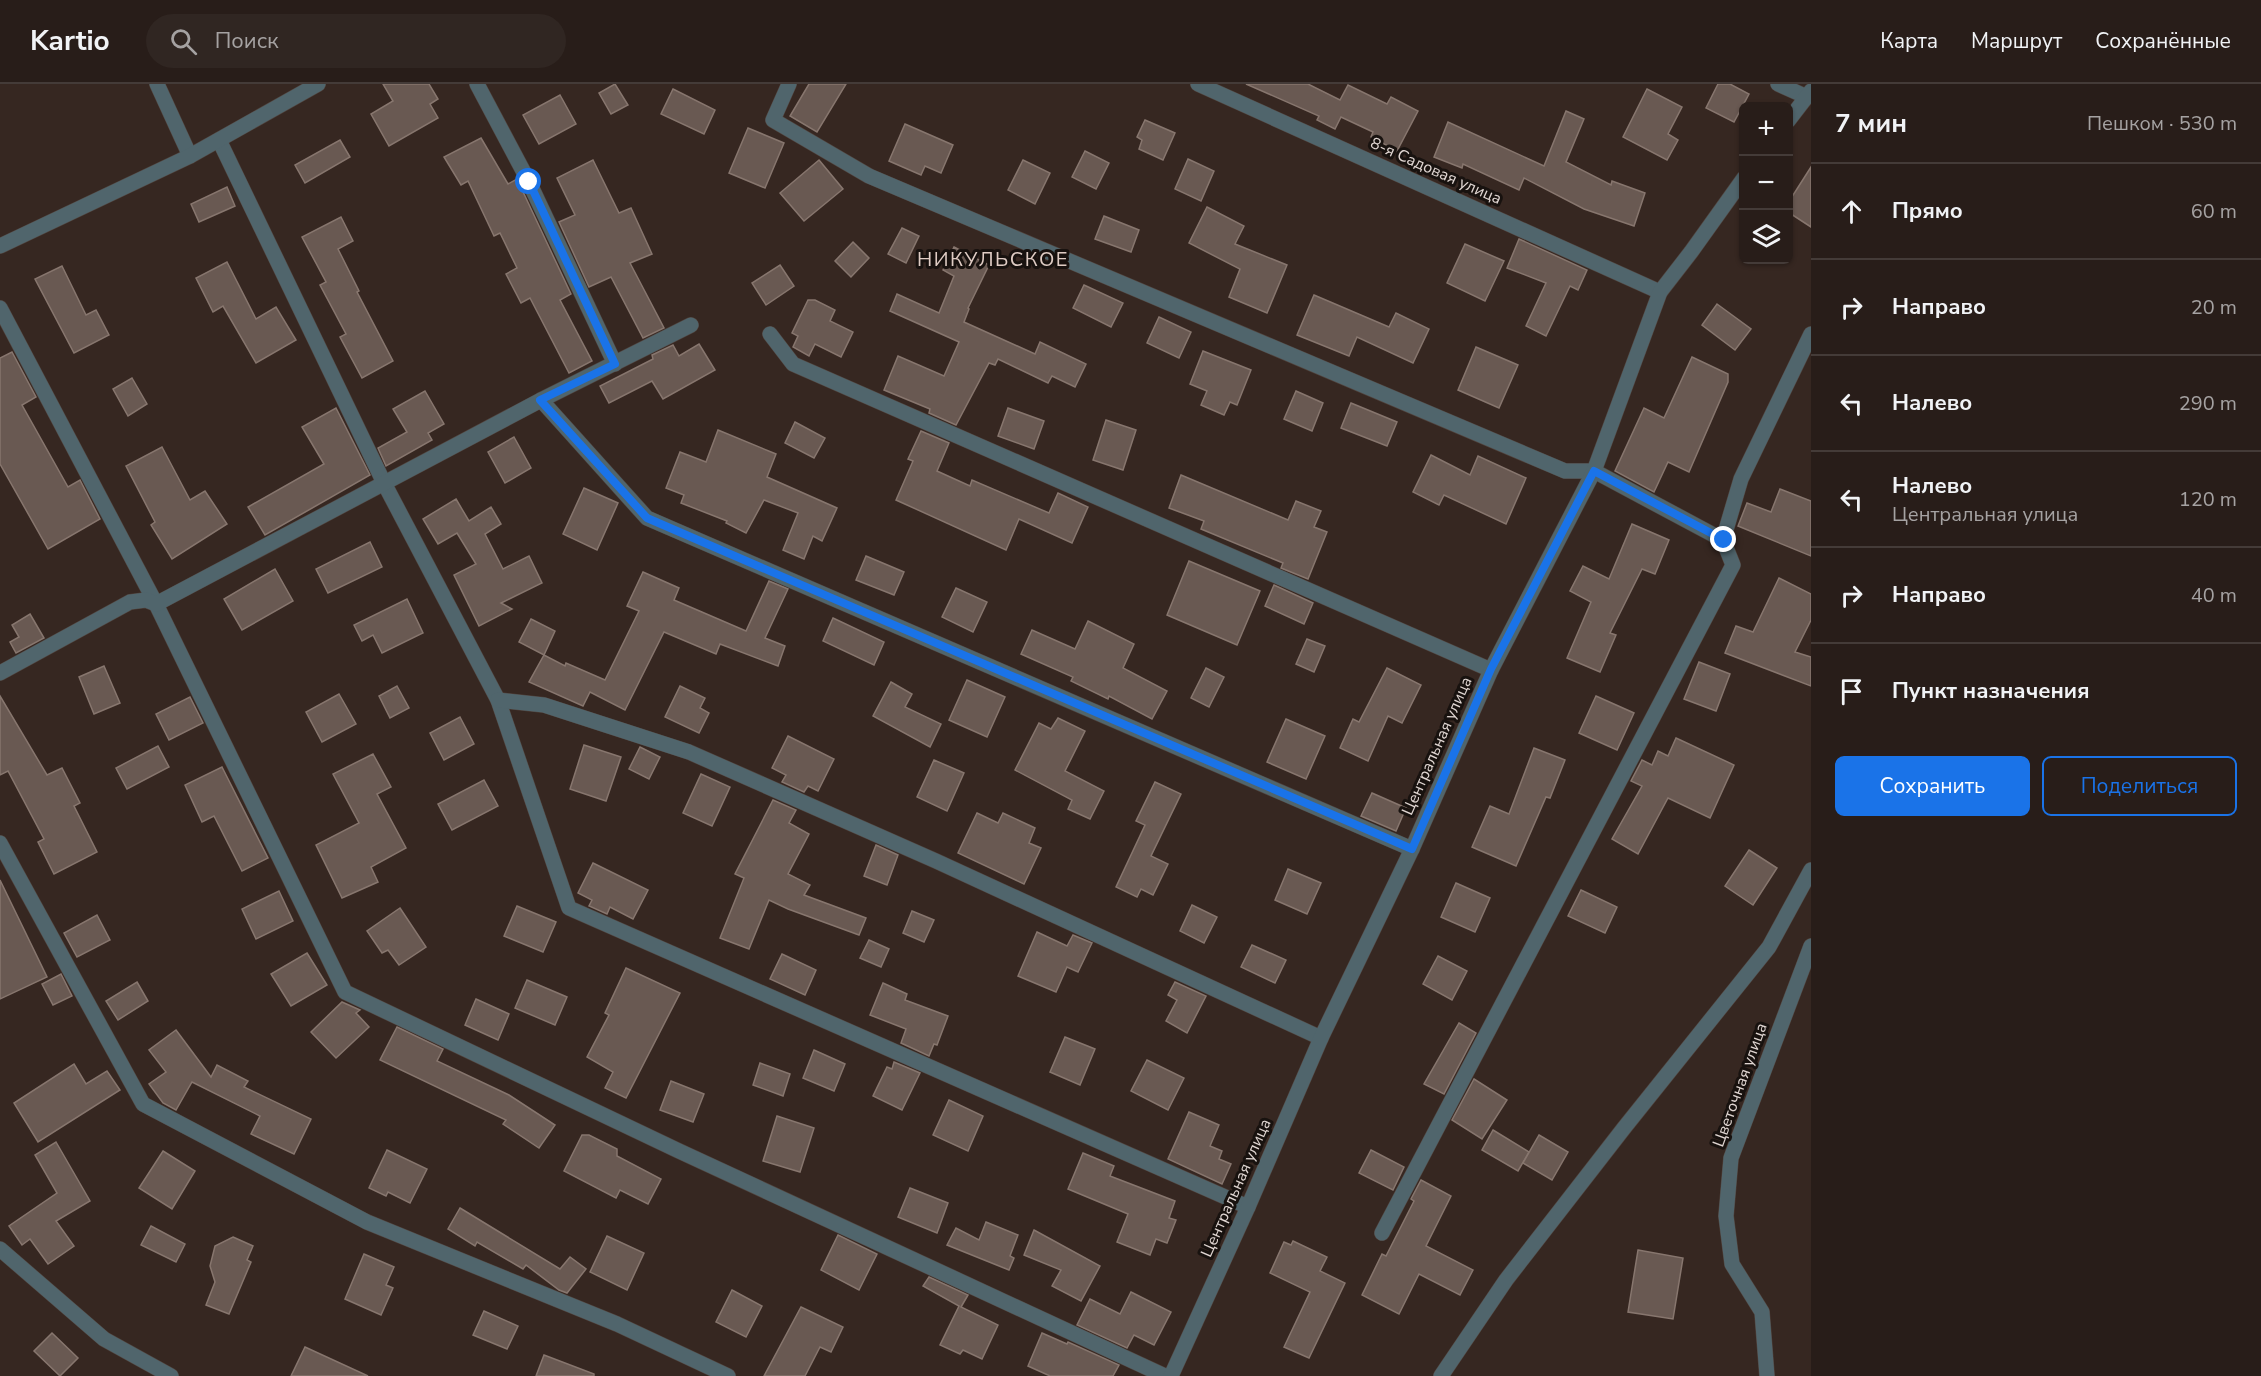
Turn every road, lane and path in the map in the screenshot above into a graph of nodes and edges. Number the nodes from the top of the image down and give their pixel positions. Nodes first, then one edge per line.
1 (157, 84) edge
2 (318, 84) edge
3 (477, 84) edge
4 (789, 84) edge
5 (1198, 84) edge
6 (1778, 84) edge
7 (1809, 94) edge
8 (1793, 115) edge
9 (219, 140) junction
10 (190, 156) junction
11 (1739, 184) edge
12 (0, 246) edge
13 (1660, 292) junction
14 (0, 308) edge
15 (691, 326) dead end
16 (770, 334) dead end
17 (1811, 334) edge
18 (615, 364) junction
19 (540, 400) junction
20 (1594, 471) junction
21 (384, 483) junction
22 (1724, 540) junction
23 (156, 604) junction
24 (1491, 669) junction
25 (0, 673) edge
26 (498, 700) junction
27 (0, 843) edge
28 (1412, 849) junction
29 (1811, 870) edge
30 (1811, 946) edge
31 (1321, 1038) junction
32 (1248, 1208) junction
33 (1382, 1233) dead end
34 (2, 1253) edge
35 (171, 1376) edge
36 (728, 1376) edge
37 (1165, 1376) edge
38 (1171, 1376) edge
39 (1441, 1376) edge
40 (1767, 1376) edge

1 - 10 street
2 - 9 street
3 - 18 street
4 - 20 street
5 - 13 street, 8-я Садовая улица
6 - 7 street
7 - 8 street
9 - 10 street
9 - 21 street
10 - 12 street
11 - 13 street, Центральная улица
13 - 20 street, Центральная улица
14 - 23 street
15 - 18 street
16 - 24 street
17 - 22 street
18 - 19 street
19 - 21 street
19 - 28 street
20 - 22 street
20 - 24 street, Центральная улица
21 - 23 street
21 - 26 street
22 - 33 street
23 - 25 street
23 - 37 street
24 - 28 street, Центральная улица
26 - 31 street
26 - 32 street
27 - 36 street
28 - 31 street, Центральная улица
29 - 39 street
30 - 40 street, Цветочная улица
31 - 32 street, Центральная улица
32 - 38 street, Центральная улица
34 - 35 street

